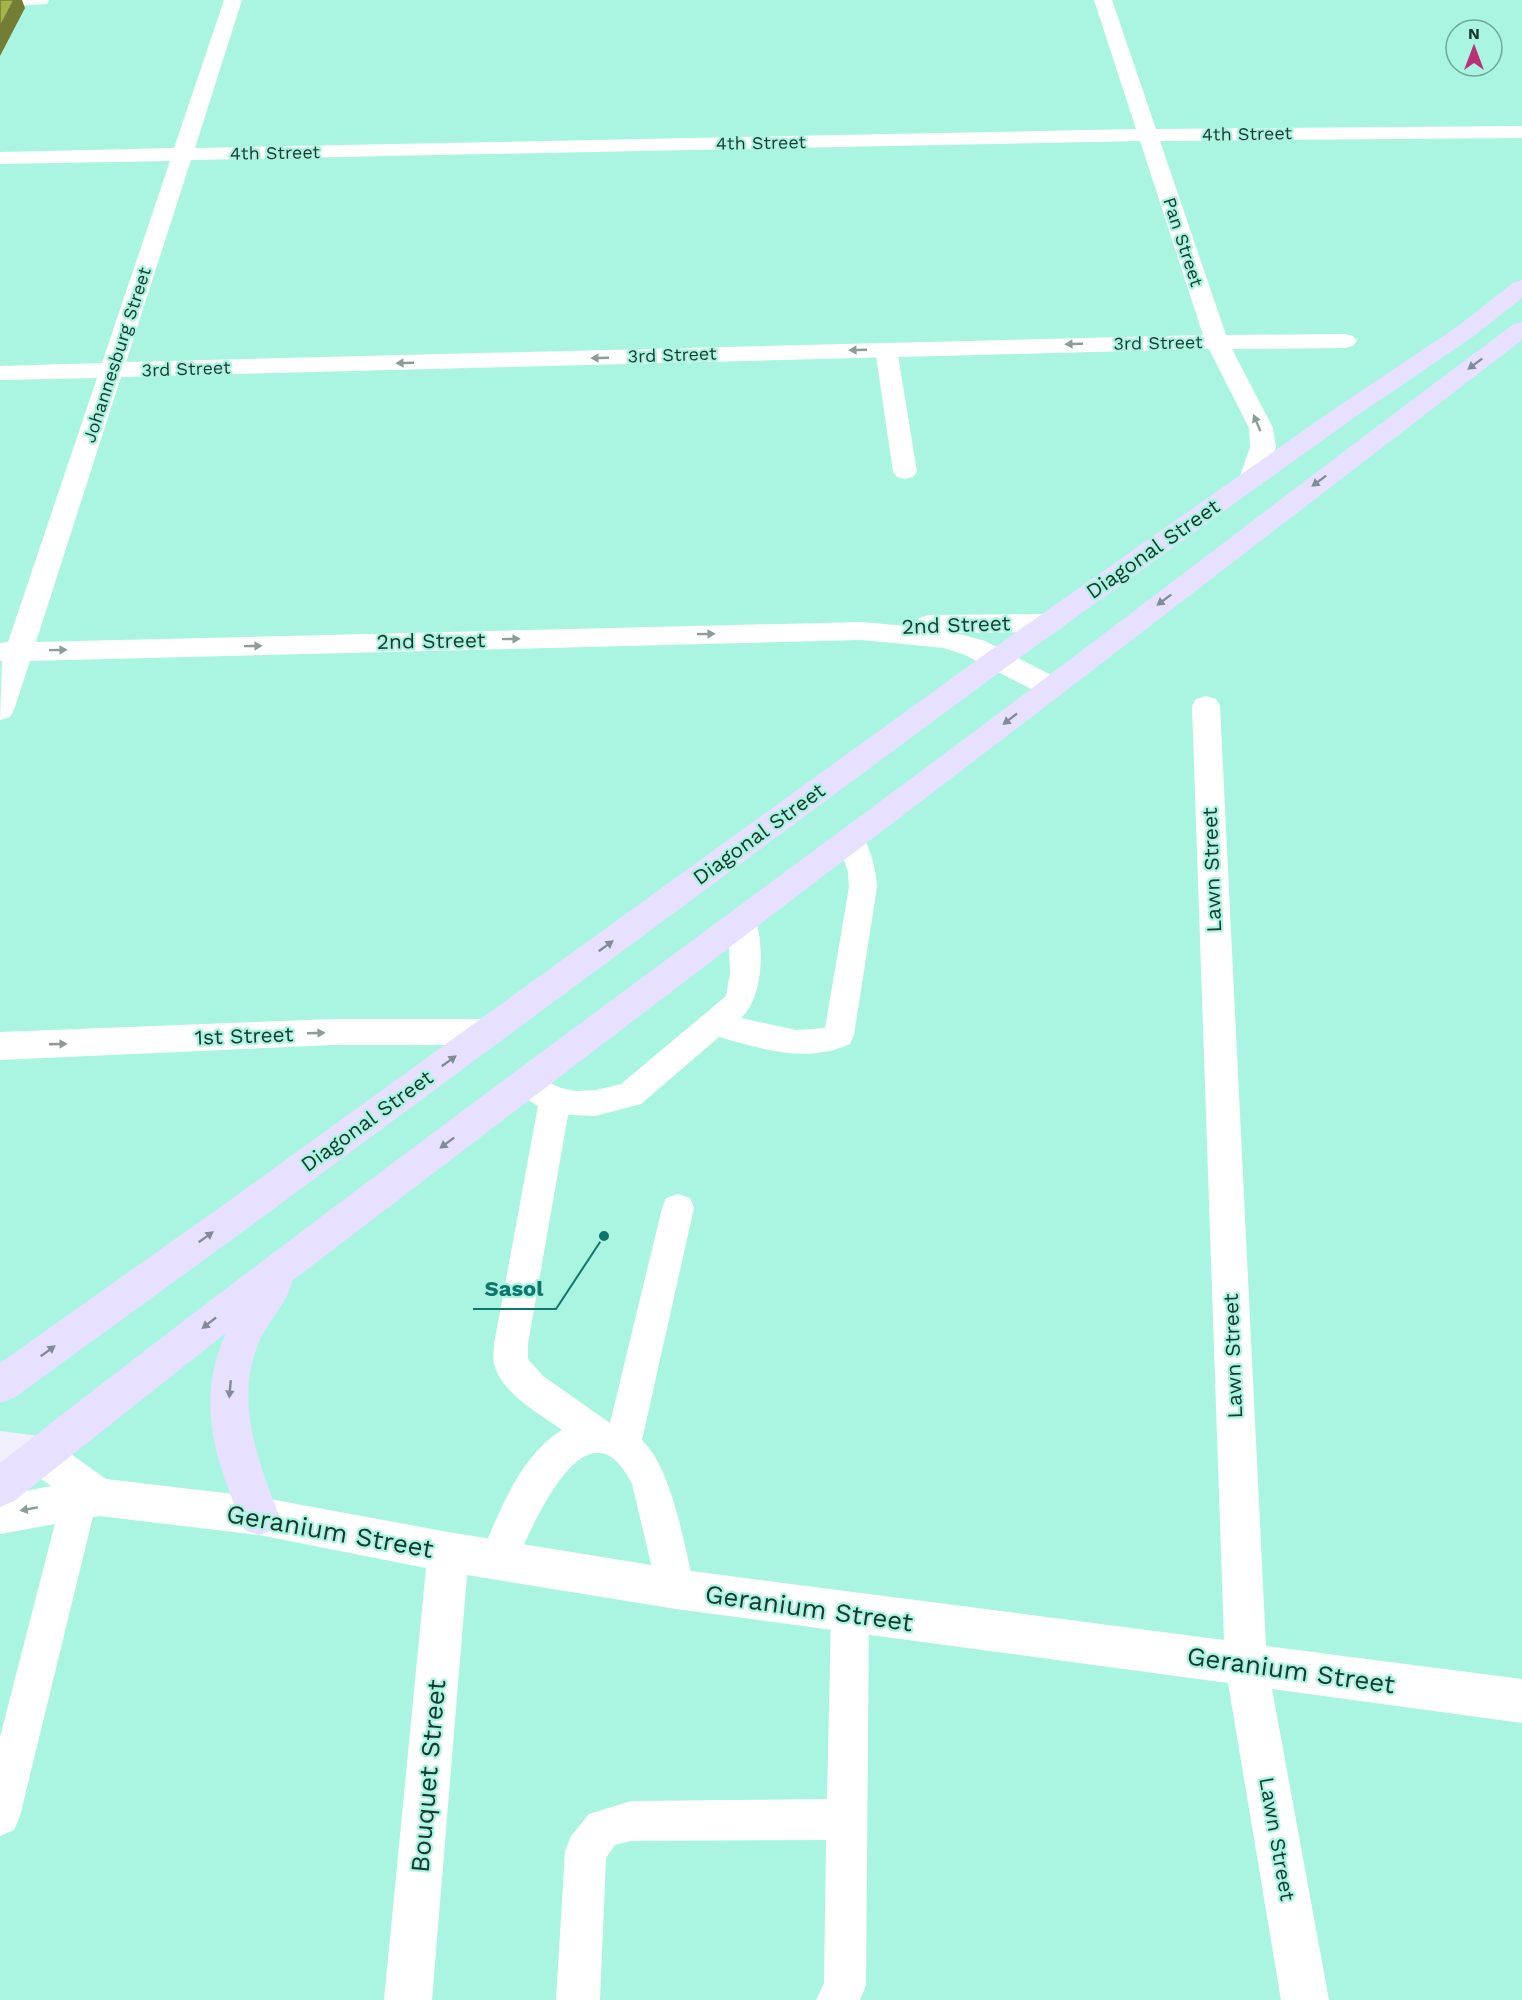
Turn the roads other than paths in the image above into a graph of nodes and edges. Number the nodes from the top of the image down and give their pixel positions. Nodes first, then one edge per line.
1 (40, 0) edge
2 (233, 0) edge
3 (1103, 0) edge
4 (0, 1) edge
5 (1522, 132) edge
6 (1148, 135) junction
7 (182, 155) junction
8 (0, 158) edge
9 (1522, 287) edge
10 (1522, 329) edge
11 (1345, 340) dead end
12 (1217, 342) junction
13 (886, 350) junction
14 (112, 371) junction
15 (0, 374) edge
16 (905, 472) dead end
17 (1252, 479) junction
18 (1050, 623) junction
19 (862, 631) junction
20 (10, 652) edge
21 (998, 660) junction
22 (1051, 687) junction
23 (1206, 706) dead end
24 (0, 710) edge
25 (850, 839) junction
26 (742, 920) junction
27 (714, 1023) junction
28 (488, 1032) junction
29 (0, 1046) edge
30 (525, 1084) junction
31 (555, 1100) junction
32 (678, 1208) dead end
33 (289, 1261) junction
34 (0, 1385) edge
35 (612, 1441) junction
36 (0, 1450) edge
37 (40, 1455) junction
38 (0, 1488) edge
39 (89, 1499) junction
40 (0, 1515) edge
41 (259, 1516) junction
42 (448, 1552) junction
43 (498, 1560) junction
44 (676, 1589) junction
45 (850, 1614) junction
46 (1246, 1663) junction
47 (1522, 1701) edge
48 (0, 1816) edge
49 (847, 1819) junction
50 (408, 2000) edge
51 (578, 2000) edge
52 (838, 2000) edge
53 (1305, 2000) edge

1 - 4 street
2 - 7 street, Johannesburg Street
3 - 6 street, Pan Street
5 - 6 street, 4th Street
6 - 7 street, 4th Street
6 - 12 street, Pan Street
7 - 8 street, 4th Street
7 - 14 street, Johannesburg Street
9 - 17 main road, Diagonal Street
10 -> 22 main road, Diagonal Street
11 - 12 street, 3rd Street
12 -> 13 street, 3rd Street
17 -> 12 street, Pan Street
13 -> 14 street, 3rd Street
13 - 16 lane
14 - 15 street, 3rd Street
14 - 20 street, Johannesburg Street
17 - 18 main road, Diagonal Street
18 - 19 street, 2nd Street
18 - 21 main road, Diagonal Street
20 -> 19 street, 2nd Street
19 - 21 street, 2nd Street
20 - 24 street, Johannesburg Street
21 - 22 street, 2nd Street
28 -> 21 main road, Diagonal Street
22 -> 25 main road, Diagonal Street
23 - 46 street, Lawn Street
25 - 26 main road, Diagonal Street
25 - 27 lane
26 - 27 lane
26 - 30 main road, Diagonal Street
27 - 31 lane
29 -> 28 street, 1st Street
34 -> 28 main road, Diagonal Street
30 - 31 lane
30 -> 33 main road, Diagonal Street
31 - 35 lane
32 - 35 lane
33 -> 37 main road, Diagonal Street
33 -> 41 main road
35 - 43 lane
35 - 44 lane
36 - 37 main road, Geranium Street
37 - 38 main road, Diagonal Street
37 - 39 street, Geranium Street
39 -> 40 street, Geranium Street
39 - 41 street, Geranium Street
39 - 48 lane
41 - 42 street, Geranium Street
42 - 43 street, Geranium Street
42 - 50 street, Bouquet Street
43 - 44 street, Geranium Street
44 - 45 street, Geranium Street
45 - 46 street, Geranium Street
45 - 49 lane
46 - 47 street, Geranium Street
46 - 53 street, Lawn Street
49 - 51 lane
49 - 52 lane

